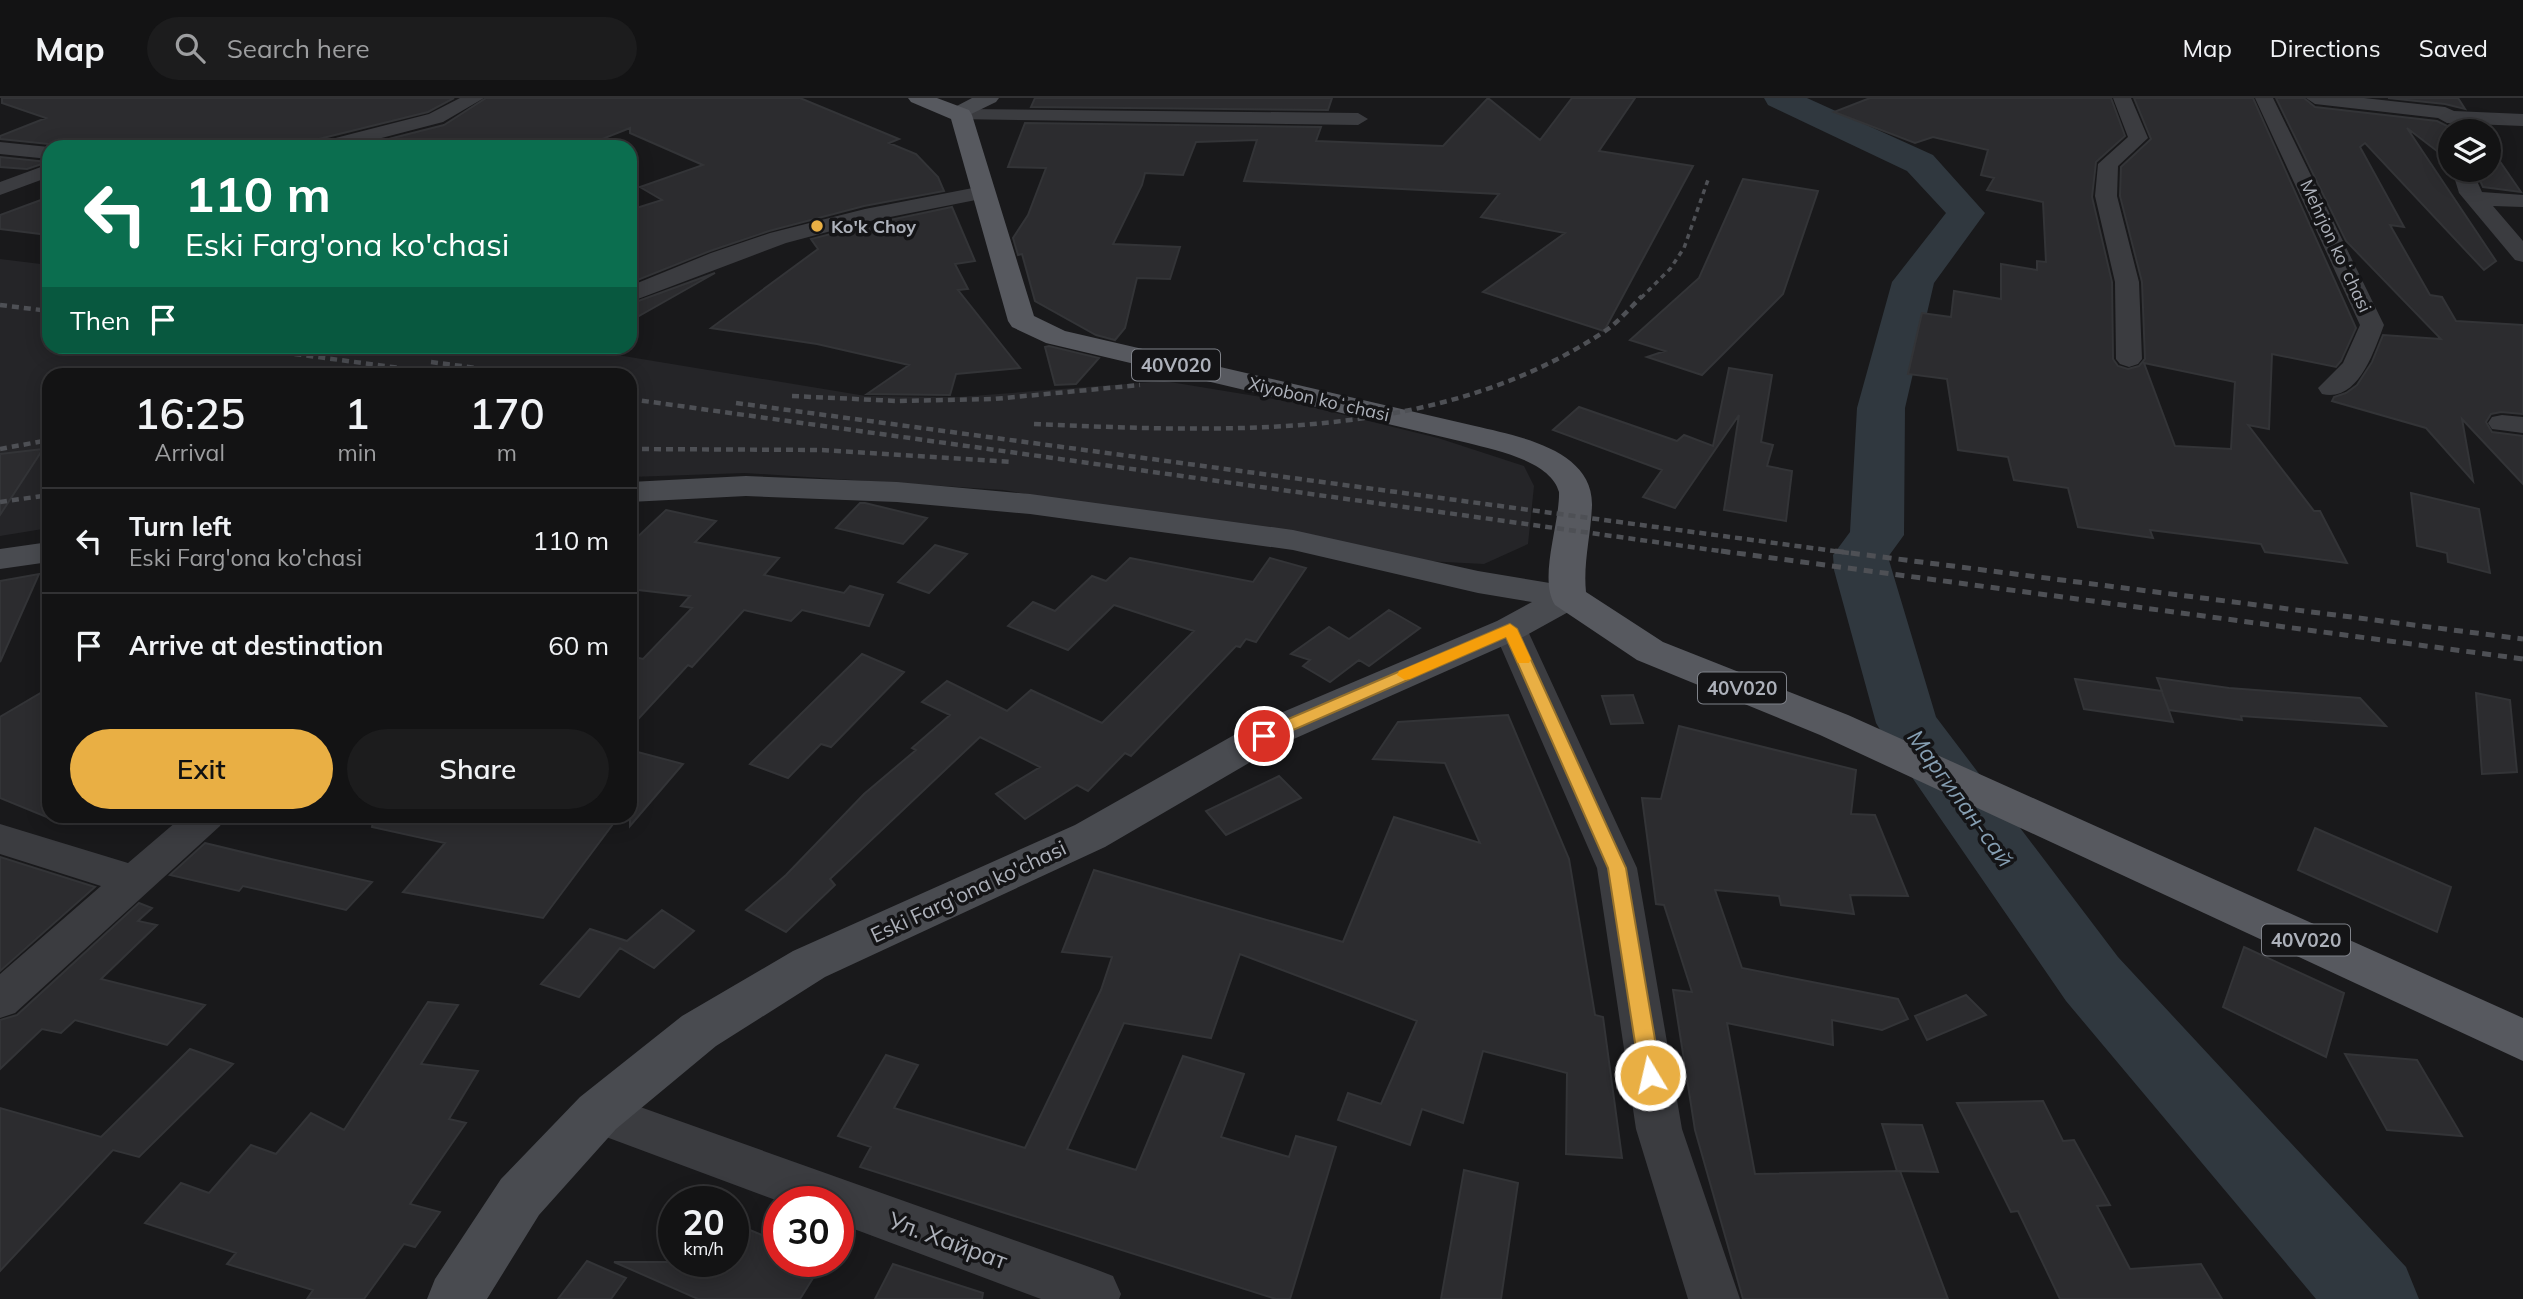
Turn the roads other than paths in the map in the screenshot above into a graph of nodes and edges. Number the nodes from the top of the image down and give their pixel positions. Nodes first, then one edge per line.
1 (475, 98) edge
2 (918, 98) edge
3 (989, 98) edge
4 (2122, 98) edge
5 (2264, 98) edge
6 (2315, 98) edge
7 (960, 114) junction
8 (2445, 115) edge
9 (360, 118) dead end
10 (1357, 118) dead end
11 (2523, 120) edge
12 (396, 128) junction
13 (350, 140) edge
14 (0, 148) edge
15 (42, 152) edge
16 (42, 173) edge
17 (2465, 182) edge
18 (0, 189) edge
19 (983, 192) junction
20 (2476, 198) junction
21 (2523, 201) edge
22 (2523, 254) edge
23 (637, 292) edge
24 (2129, 359) dead end
25 (2331, 388) dead end
26 (637, 492) edge
27 (42, 553) edge
28 (0, 559) edge
29 (1568, 597) junction
30 (1510, 629) junction
31 (199, 823) edge
32 (0, 839) edge
33 (135, 881) junction
34 (0, 1000) edge
35 (2523, 1040) edge
36 (598, 1113) junction
37 (1100, 1297) edge
38 (455, 1299) edge
39 (1714, 1299) edge

1 - 12 street
2 - 7 main road
3 - 7 street
4 - 24 street
5 - 25 street, Mehrjon koʻchasi
6 - 8 street
7 - 10 street
7 - 19 main road, Xiyobon koʻchasi / 40V020
8 - 11 street
9 - 12 street
12 - 13 street
14 - 15 street
16 - 18 street
17 - 20 street
19 - 23 street
19 - 29 main road, Xiyobon koʻchasi / 40V020
20 - 21 street
20 - 22 street
26 - 29 street
27 - 28 street
29 - 30 street, Eski Farg'ona ko'chasi
29 - 35 main road, 40V020
30 - 36 street, Eski Farg'ona ko'chasi
30 - 39 street
31 - 33 street
32 - 33 street
33 - 34 street
36 - 37 street, Ул. Хайрат
36 - 38 street, Eski Farg'ona ko'chasi

